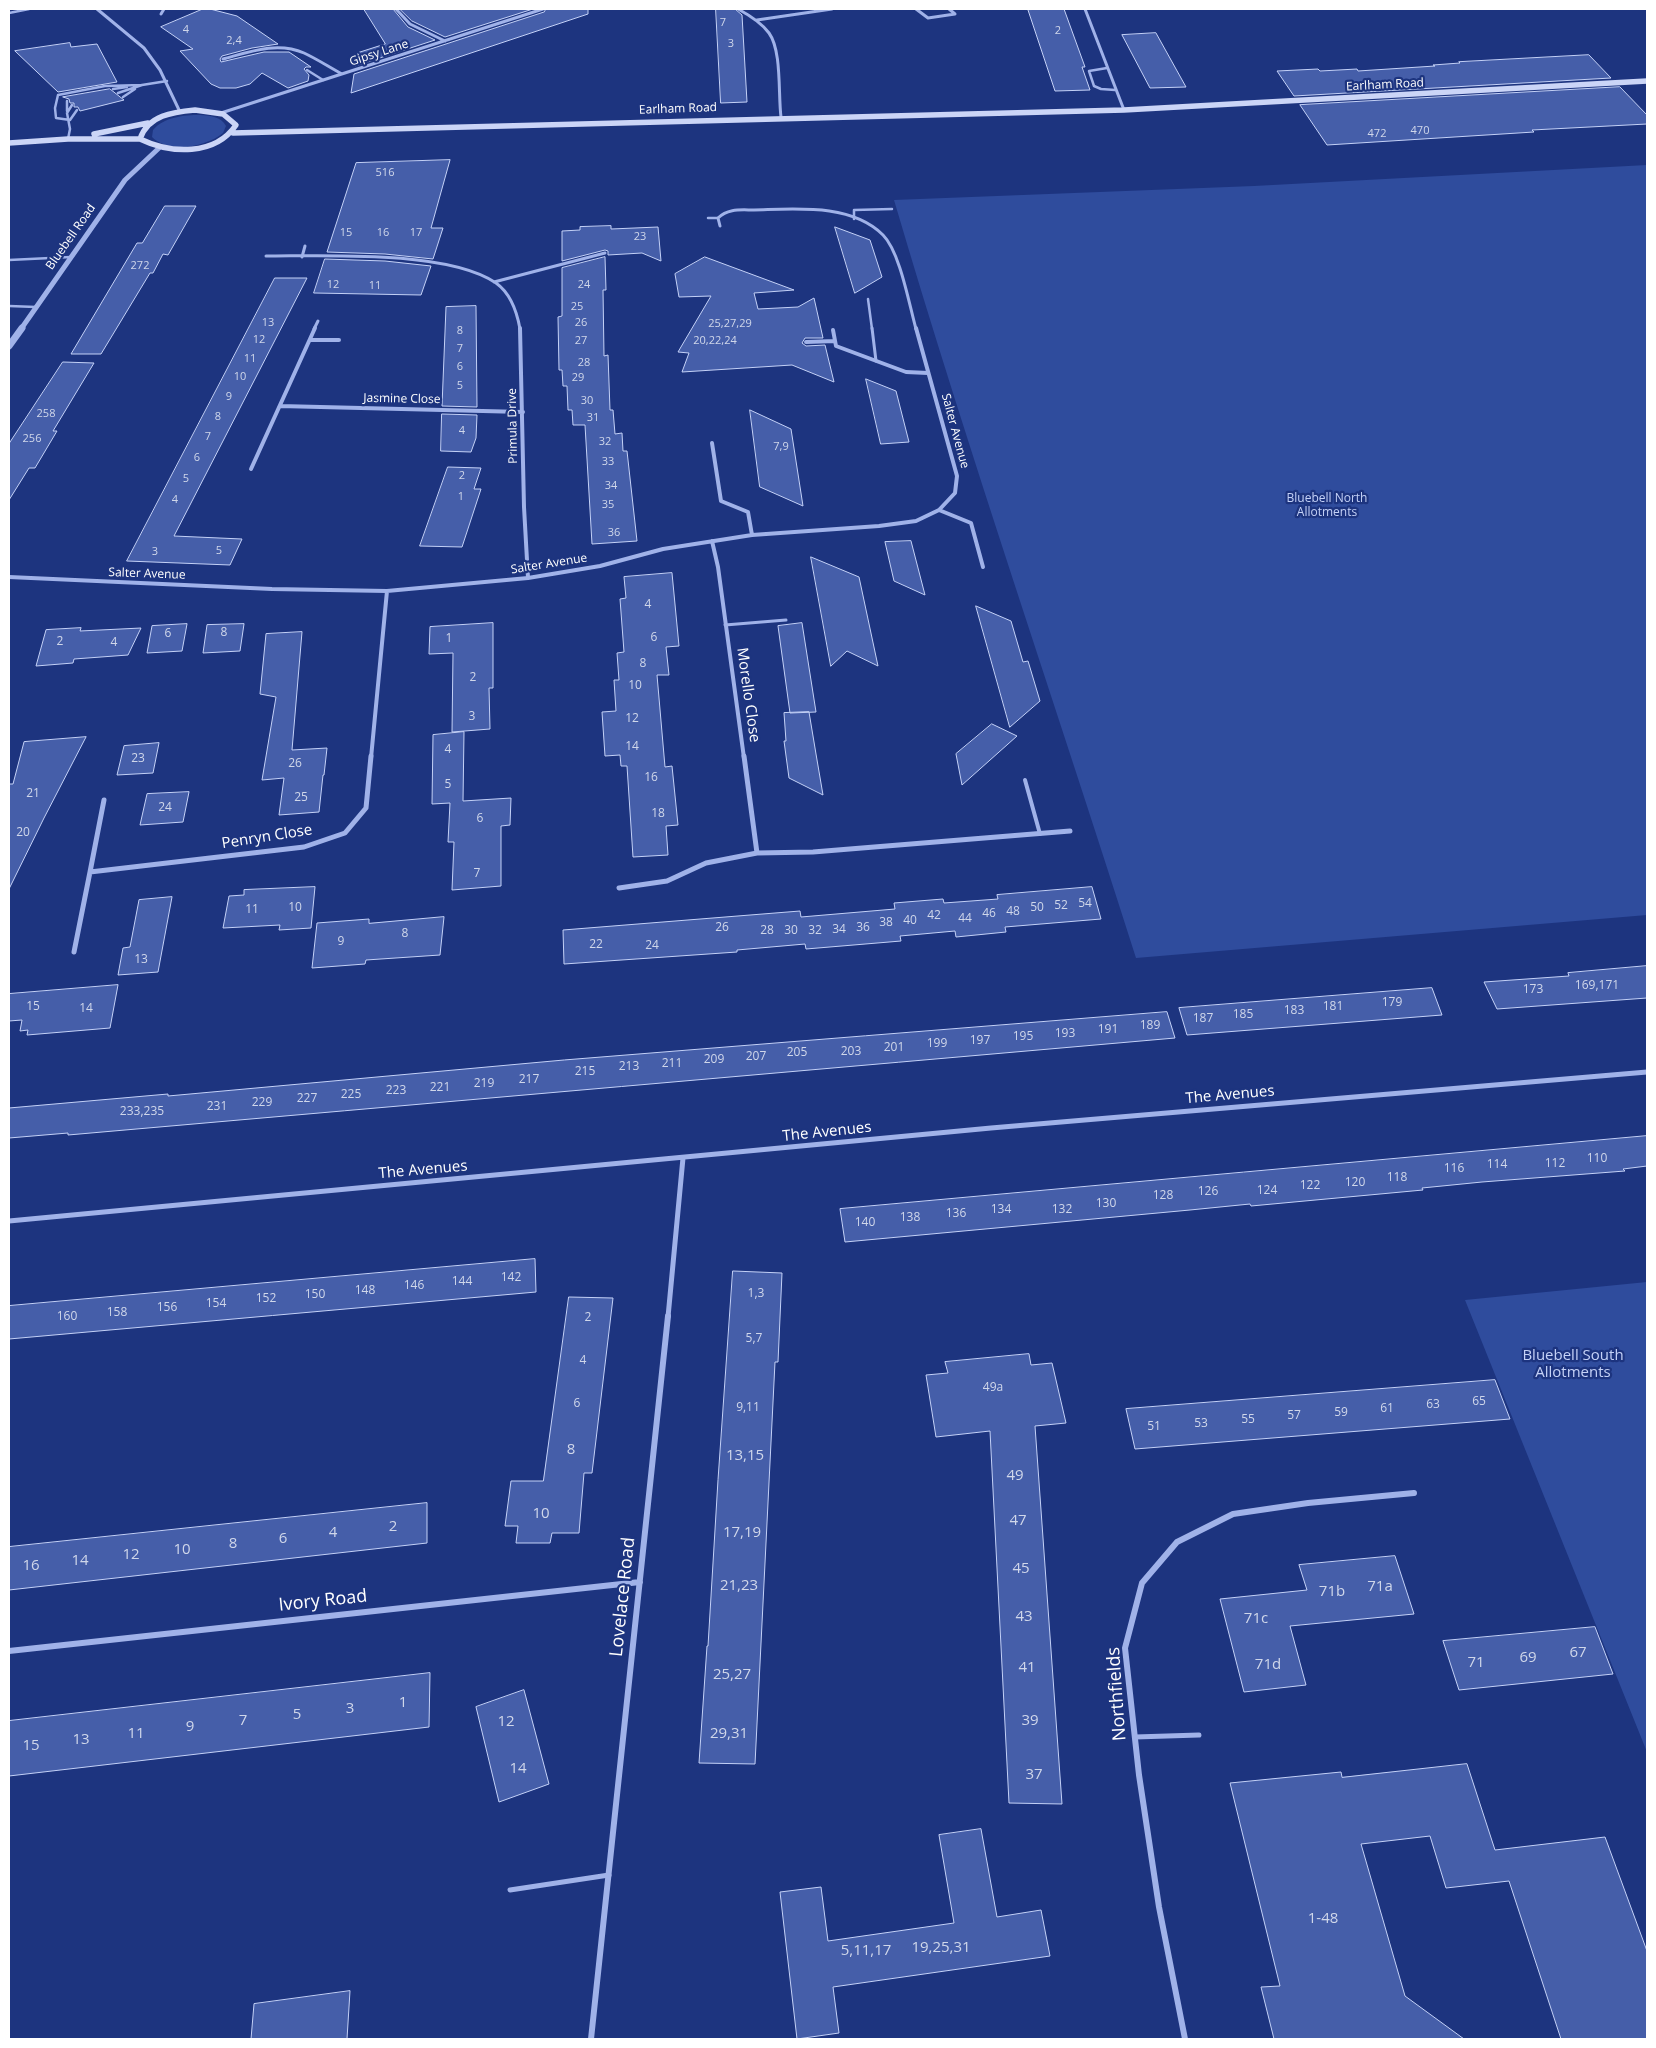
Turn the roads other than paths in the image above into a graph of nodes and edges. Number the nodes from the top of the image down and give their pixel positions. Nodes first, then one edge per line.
1 (29, 9) edge
2 (97, 9) edge
3 (164, 9) edge
4 (396, 9) edge
5 (543, 9) edge
6 (738, 9) edge
7 (832, 9) edge
8 (916, 9) edge
9 (949, 9) edge
10 (1085, 9) edge
11 (9, 13) edge
12 (161, 14) dead end
13 (756, 20) junction
14 (445, 41) junction
15 (223, 59) dead end
16 (1107, 68) junction
17 (307, 70) dead end
18 (342, 74) junction
19 (323, 80) junction
20 (167, 81) junction
21 (1647, 81) edge
22 (142, 86) junction
23 (113, 89) dead end
24 (1101, 89) junction
25 (1115, 90) junction
26 (1096, 92) dead end
27 (118, 93) dead end
28 (123, 98) dead end
29 (67, 101) dead end
30 (72, 105) dead end
31 (77, 110) dead end
32 (1124, 110) junction
33 (180, 112) junction
34 (67, 113) junction
35 (222, 113) junction
36 (780, 117) junction
37 (70, 120) junction
38 (149, 123) junction
39 (233, 133) junction
40 (68, 138) junction
41 (140, 139) junction
42 (9, 143) edge
43 (159, 148) junction
44 (892, 209) dead end
45 (708, 218) dead end
46 (718, 218) junction
47 (854, 219) junction
48 (720, 226) dead end
49 (305, 246) dead end
50 (605, 253) dead end
51 (266, 256) dead end
52 (302, 256) junction
53 (71, 257) junction
54 (9, 260) edge
55 (494, 282) junction
56 (868, 299) dead end
57 (9, 306) edge
58 (36, 307) junction
59 (318, 322) dead end
60 (833, 330) dead end
61 (310, 340) junction
62 (339, 340) dead end
63 (835, 341) junction
64 (806, 342) dead end
65 (9, 346) edge
66 (876, 361) junction
67 (928, 373) junction
68 (280, 406) junction
69 (524, 412) junction
70 (712, 443) dead end
71 (252, 469) dead end
72 (939, 510) junction
73 (752, 534) junction
74 (712, 540) junction
75 (983, 567) dead end
76 (9, 578) edge
77 (528, 578) junction
78 (387, 591) junction
79 (786, 620) dead end
80 (725, 625) junction
81 (1025, 780) dead end
82 (104, 800) dead end
83 (1070, 831) dead end
84 (1040, 834) junction
85 (757, 853) junction
86 (90, 872) junction
87 (619, 888) dead end
88 (74, 952) dead end
89 (1647, 1072) edge
90 (682, 1158) junction
91 (9, 1221) edge
92 (1414, 1493) dead end
93 (640, 1582) junction
94 (9, 1651) edge
95 (1199, 1736) dead end
96 (1135, 1737) junction
97 (609, 1875) junction
98 (510, 1890) dead end
99 (590, 2039) edge
100 (1185, 2039) edge

1 - 11 lane
2 - 20 street
3 - 12 street
4 - 14 street
5 - 14 street, Gipsy Lane
6 - 13 street
7 - 13 street
8 - 9 street
10 - 16 street
13 - 36 street
14 - 18 street, Gipsy Lane
15 - 18 street
16 - 24 lane
16 - 25 street
17 - 19 lane
18 - 19 street, Gipsy Lane
19 - 35 street, Gipsy Lane
20 - 22 lane
20 - 33 street
21 - 32 main road, Earlham Road
22 - 23 lane
22 - 27 lane
22 - 28 lane
22 - 37 lane
24 - 25 lane
24 - 26 lane
25 - 32 street
29 - 34 lane
30 - 34 lane
31 - 37 lane
32 - 36 main road, Earlham Road
33 - 35 main road
33 - 38 main road
34 - 37 lane
35 - 39 main road
36 - 39 main road, Earlham Road
37 - 40 lane
38 - 40 main road
38 - 41 main road
39 - 43 main road
40 - 41 main road
40 - 42 main road
41 - 43 main road
43 - 53 street, Bluebell Road
44 - 47 lane
45 - 46 lane
46 - 47 street, Salter Avenue
46 - 48 street
47 - 67 street, Salter Avenue
49 - 52 street
50 - 55 street
51 - 52 street, Primula Drive
52 - 55 street, Primula Drive
53 - 54 lane
53 - 58 street, Bluebell Road
55 - 69 street, Primula Drive
56 - 66 lane
57 - 58 lane
58 - 65 street, Bluebell Road
59 - 61 street
60 - 63 street
61 - 62 street
61 - 68 street
63 - 64 street
63 - 66 street
66 - 67 street
67 - 72 street, Salter Avenue
68 - 69 street, Jasmine Close
68 - 71 street
69 - 77 street, Primula Drive
70 - 73 street
72 - 73 street, Salter Avenue
72 - 75 street
73 - 74 street, Salter Avenue
74 - 77 street, Salter Avenue
74 - 80 street, Morello Close
76 - 78 street, Salter Avenue
77 - 78 street, Salter Avenue
78 - 86 street, Penryn Close
79 - 80 lane
80 - 85 street, Morello Close
81 - 84 lane
82 - 86 street
83 - 84 street
84 - 85 street
85 - 87 street
86 - 88 street
89 - 90 street, The Avenues
90 - 91 street, The Avenues
90 - 93 street, Lovelace Road
92 - 96 street, Northfields
93 - 94 street, Ivory Road
93 - 97 street, Lovelace Road
95 - 96 lane
96 - 100 street, Northfields
97 - 98 lane
97 - 99 street, Lovelace Road

